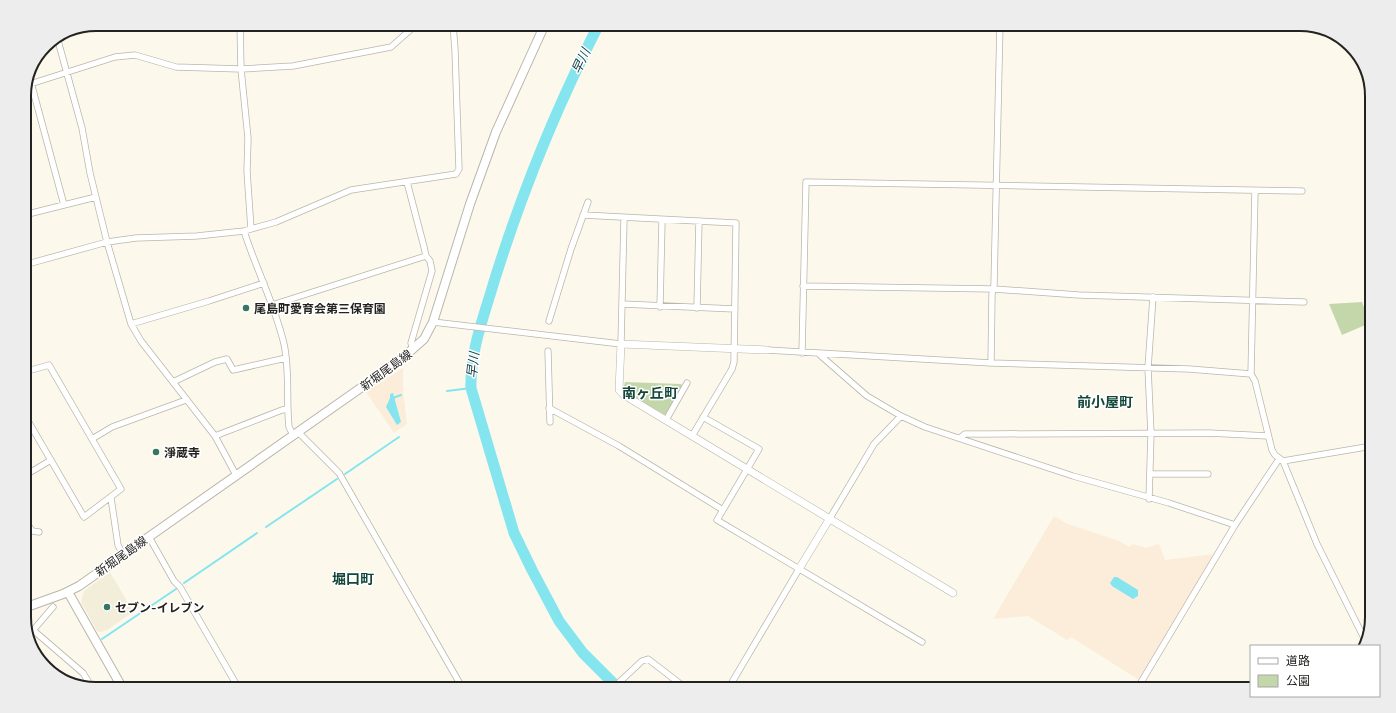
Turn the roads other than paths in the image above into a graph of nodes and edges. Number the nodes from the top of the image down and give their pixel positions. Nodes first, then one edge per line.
1 (240, 31) edge
2 (408, 31) edge
3 (453, 31) edge
4 (542, 31) edge
5 (1000, 31) edge
6 (59, 43) edge
7 (241, 69) junction
8 (67, 72) junction
9 (32, 82) edge
10 (31, 91) edge
11 (407, 182) junction
12 (996, 185) junction
13 (1255, 191) junction
14 (1302, 191) dead end
15 (96, 197) junction
16 (588, 202) dead end
17 (64, 205) junction
18 (31, 213) edge
19 (583, 216) junction
20 (624, 218) junction
21 (662, 220) junction
22 (699, 222) junction
23 (251, 229) junction
24 (244, 231) junction
25 (107, 242) junction
26 (426, 256) junction
27 (31, 263) edge
28 (264, 283) junction
29 (804, 286) junction
30 (994, 289) junction
31 (1152, 297) junction
32 (1252, 300) junction
33 (1304, 302) dead end
34 (272, 304) junction
35 (622, 304) junction
36 (660, 307) junction
37 (697, 308) junction
38 (735, 309) junction
39 (549, 321) dead end
40 (433, 322) junction
41 (131, 324) junction
42 (621, 344) junction
43 (734, 349) junction
44 (413, 350) junction
45 (767, 350) joint
46 (548, 351) dead end
47 (802, 353) junction
48 (820, 354) junction
49 (286, 358) junction
50 (991, 363) junction
51 (1148, 368) junction
52 (31, 370) edge
53 (1251, 374) junction
54 (173, 382) junction
55 (687, 383) dead end
56 (186, 400) junction
57 (549, 408) junction
58 (288, 409) junction
59 (901, 416) junction
60 (703, 417) junction
61 (666, 420) junction
62 (550, 422) dead end
63 (31, 426) edge
64 (295, 434) junction
65 (1151, 434) junction
66 (215, 436) junction
67 (692, 436) junction
68 (1268, 436) junction
69 (960, 438) junction
70 (92, 439) junction
71 (1365, 447) edge
72 (51, 460) junction
73 (1281, 460) junction
74 (748, 470) junction
75 (31, 472) edge
76 (1151, 474) junction
77 (1208, 474) dead end
78 (236, 476) junction
79 (111, 498) junction
80 (1149, 499) junction
81 (723, 510) junction
82 (830, 518) junction
83 (1235, 525) junction
84 (31, 528) edge
85 (39, 532) dead end
86 (148, 537) junction
87 (122, 555) junction
88 (799, 569) junction
89 (68, 592) junction
90 (952, 593) dead end
91 (31, 605) edge
92 (53, 607) dead end
93 (33, 630) joint
94 (1363, 635) edge
95 (922, 642) dead end
96 (86, 681) edge
97 (119, 682) edge
98 (235, 682) edge
99 (459, 682) edge
100 (620, 682) edge
101 (678, 682) edge
102 (732, 682) edge
103 (1141, 682) edge

1 - 7 street
2 - 7 street
3 - 11 street
4 - 40 main road, 新堀尾島線
5 - 12 street
6 - 8 street
7 - 8 street
7 - 23 street
8 - 9 street
8 - 15 street
10 - 17 street
11 - 23 street
11 - 26 street
12 - 13 street
12 - 29 street
12 - 30 street
13 - 14 street
13 - 32 street
15 - 17 street
15 - 25 street
16 - 19 street
17 - 18 street
19 - 20 street
19 - 39 street
20 - 21 street
20 - 35 street
21 - 22 street
21 - 36 street
22 - 37 street
22 - 38 street
23 - 24 street
24 - 25 street
24 - 28 street
25 - 27 street
25 - 41 street
26 - 34 street
26 - 44 street
28 - 34 street
28 - 41 street
29 - 30 street
29 - 47 street
30 - 31 street
30 - 50 street
31 - 32 street
31 - 51 street
32 - 33 street
32 - 53 street
34 - 49 street
35 - 36 street
35 - 42 street
36 - 37 street
37 - 38 street
38 - 43 street
40 - 42 street
40 - 44 main road, 新堀尾島線
41 - 54 street
42 - 43 street
42 - 61 street
43 - 45 street
43 - 60 street
44 - 64 main road, 新堀尾島線
45 - 47 street
46 - 57 street
47 - 48 street
48 - 50 street
48 - 59 street
49 - 54 street
49 - 58 street
50 - 51 street
51 - 53 street
51 - 65 street
52 - 70 street
53 - 68 street
54 - 56 street
55 - 61 street
56 - 66 street
56 - 70 street
57 - 62 street
57 - 81 street
58 - 64 street
58 - 66 street
59 - 69 street
59 - 82 street
60 - 67 street
60 - 74 street
61 - 67 street
63 - 72 street
64 - 78 main road, 新堀尾島線
64 - 99 street
65 - 68 street
65 - 69 street
65 - 76 street
66 - 78 street
67 - 74 street
68 - 73 street
69 - 80 street
70 - 79 street
71 - 73 street
72 - 75 street
72 - 79 street
73 - 83 street
73 - 94 street
74 - 81 street
74 - 82 street
76 - 77 street
76 - 80 street
78 - 86 main road, 新堀尾島線
79 - 87 street
80 - 83 street
81 - 88 street
82 - 88 street
82 - 90 street
83 - 103 street
84 - 85 street
86 - 87 main road, 新堀尾島線
86 - 98 street
87 - 89 main road, 新堀尾島線
88 - 95 street
88 - 102 street
89 - 91 main road, 新堀尾島線
89 - 97 main road
92 - 93 street
93 - 96 street
100 - 101 street

